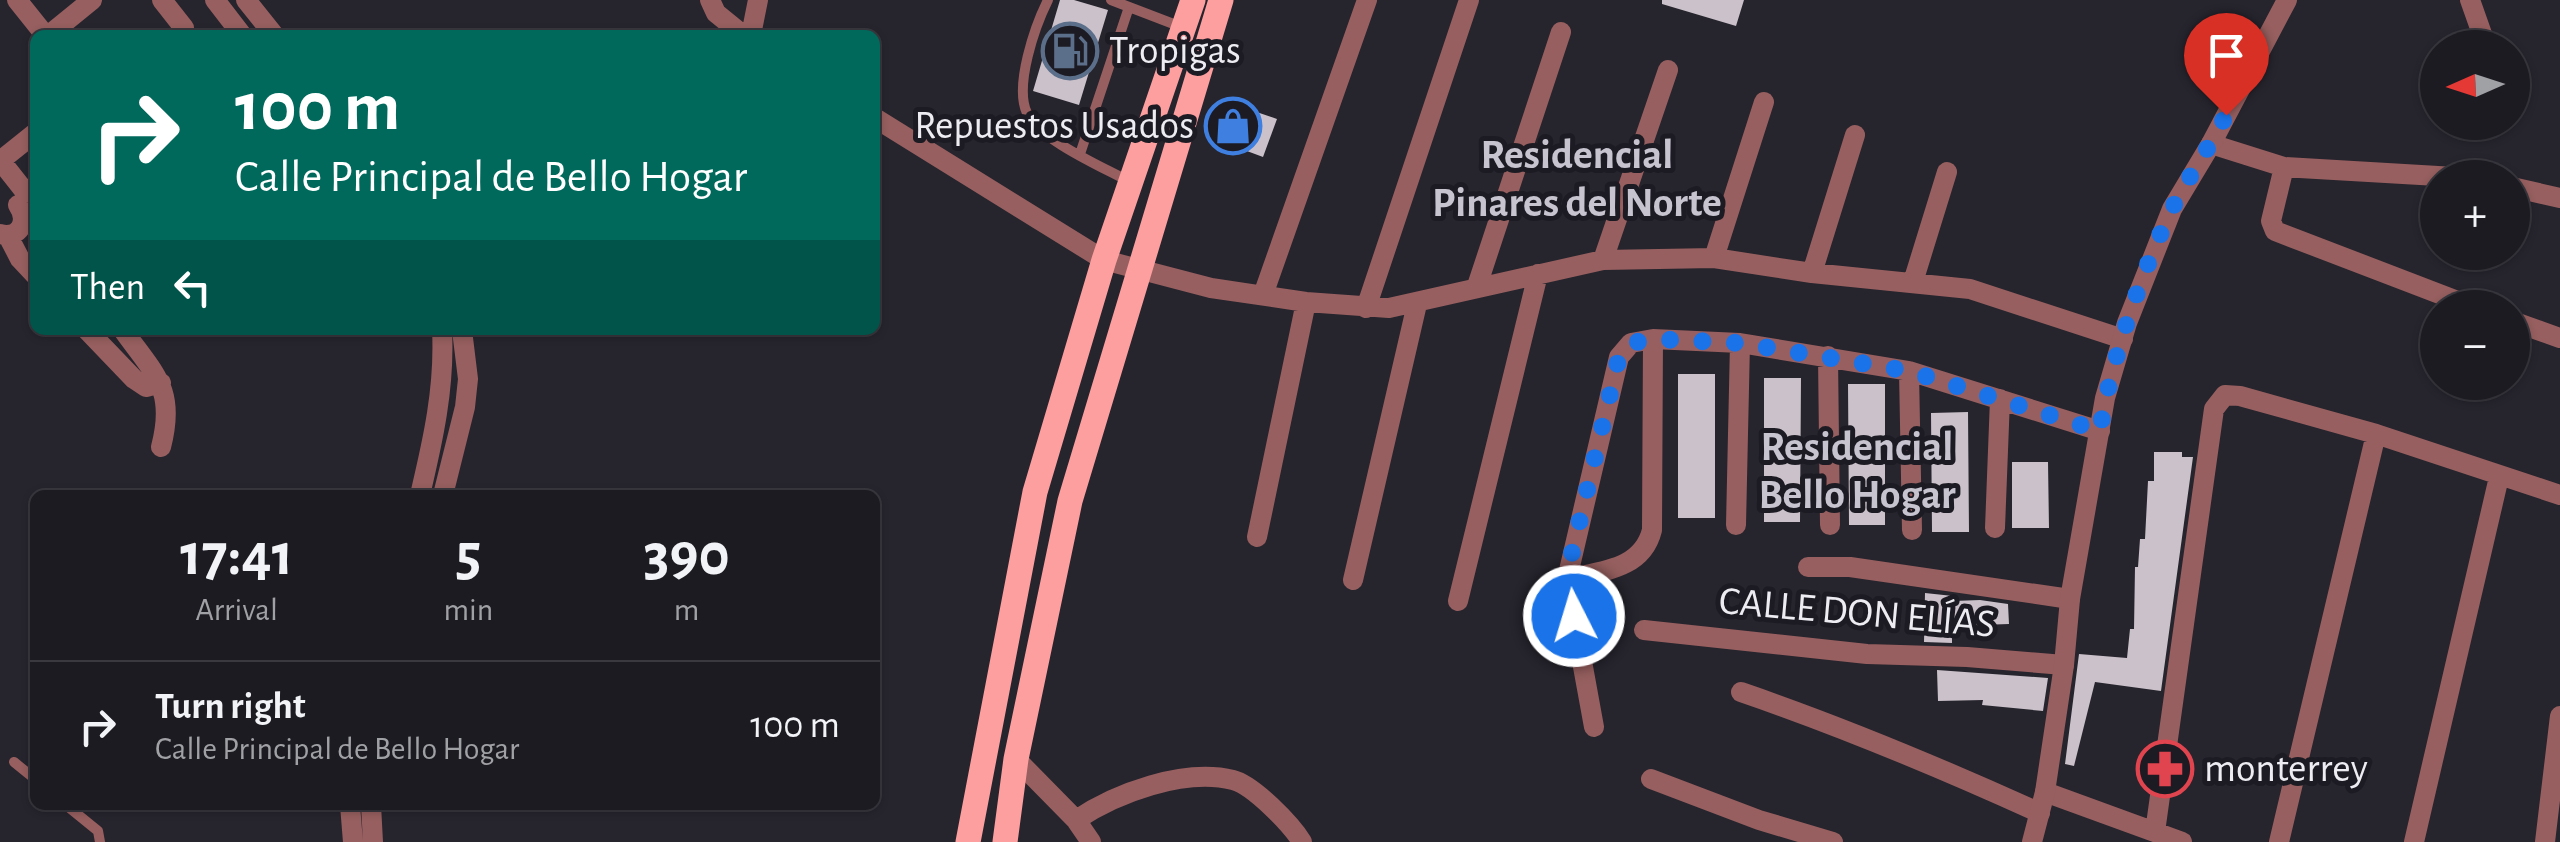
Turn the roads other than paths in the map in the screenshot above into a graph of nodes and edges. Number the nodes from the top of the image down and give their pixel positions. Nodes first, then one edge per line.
1 (18, 0) edge
2 (92, 0) edge
3 (162, 0) edge
4 (215, 0) edge
5 (710, 0) edge
6 (758, 0) edge
7 (1048, 0) edge
8 (1110, 0) edge
9 (1193, 0) edge
10 (1221, 0) edge
11 (1367, 0) edge
12 (1469, 0) edge
13 (2286, 0) edge
14 (2470, 0) edge
15 (252, 7) edge
16 (1130, 7) junction
17 (184, 28) dead end
18 (1184, 28) junction
19 (43, 30) edge
20 (53, 30) edge
21 (234, 30) edge
22 (238, 30) edge
23 (270, 30) edge
24 (737, 30) edge
25 (752, 30) edge
26 (2481, 30) edge
27 (1562, 32) dead end
28 (1668, 70) dead end
29 (1764, 102) dead end
30 (880, 121) edge
31 (1855, 135) dead end
32 (30, 137) edge
33 (2211, 144) junction
34 (1080, 154) junction
35 (0, 161) edge
36 (2284, 167) junction
37 (1947, 172) dead end
38 (2420, 175) edge
39 (1131, 182) junction
40 (2530, 191) edge
41 (2560, 198) edge
42 (23, 199) edge
43 (4, 235) edge
44 (1714, 258) junction
45 (1104, 260) junction
46 (1603, 260) junction
47 (30, 270) edge
48 (1138, 270) junction
49 (1538, 274) junction
50 (1812, 274) junction
51 (1913, 282) junction
52 (1477, 286) junction
53 (2428, 290) edge
54 (1263, 295) junction
55 (1306, 302) junction
56 (1416, 304) junction
57 (1366, 308) junction
58 (2530, 327) edge
59 (92, 335) edge
60 (127, 335) edge
61 (442, 335) edge
62 (463, 335) edge
63 (2560, 338) edge
64 (1654, 339) junction
65 (2123, 339) junction
66 (1740, 343) junction
67 (1828, 356) junction
68 (1909, 371) junction
69 (161, 383) junction
70 (2000, 399) junction
71 (2100, 431) junction
72 (2376, 434) junction
73 (161, 447) dead end
74 (2500, 477) junction
75 (421, 490) edge
76 (444, 490) edge
77 (1035, 492) junction
78 (2560, 496) edge
79 (1070, 501) junction
80 (1830, 524) dead end
81 (1736, 526) dead end
82 (1995, 528) dead end
83 (1912, 530) dead end
84 (1256, 537) dead end
85 (1808, 567) dead end
86 (1566, 578) junction
87 (1353, 580) dead end
88 (2070, 599) junction
89 (1458, 601) dead end
90 (1644, 630) dead end
91 (2064, 665) junction
92 (1741, 692) dead end
93 (2560, 716) edge
94 (2560, 724) edge
95 (1594, 727) dead end
96 (1016, 760) junction
97 (14, 762) dead end
98 (30, 775) edge
99 (1651, 779) dead end
100 (2045, 792) junction
101 (72, 810) edge
102 (350, 810) edge
103 (372, 810) edge
104 (2040, 813) junction
105 (1076, 820) junction
106 (2155, 832) junction
107 (100, 842) edge
108 (352, 842) edge
109 (373, 842) edge
110 (968, 842) edge
111 (1005, 842) edge
112 (1091, 842) edge
113 (1302, 842) edge
114 (1832, 842) edge
115 (2032, 842) edge
116 (2182, 842) edge
117 (2279, 842) edge
118 (2414, 842) edge
119 (2545, 842) edge

1 - 19 street
2 - 20 street
3 - 17 street
4 - 21 street
5 - 24 street
6 - 25 street
7 - 34 lane
8 - 16 lane
9 - 18 main road
10 - 48 main road
11 - 54 street
12 - 57 street
13 - 33 street
14 - 26 street
15 - 22 street
15 - 23 street
16 - 18 lane
16 - 34 lane
18 - 39 main road
27 - 52 street
28 - 46 street
29 - 44 street
30 - 45 street
31 - 50 street
32 - 35 street
33 - 36 street
33 - 65 street
34 - 39 lane
35 - 42 street
36 - 38 street
36 - 53 street
37 - 51 street
39 - 45 main road
40 - 41 street
42 - 43 street
43 - 47 street
44 - 46 street
44 - 50 street
45 - 48 street
45 - 77 main road
46 - 49 street
48 - 54 street
48 - 79 main road
49 - 52 street
49 - 89 street
50 - 51 street
51 - 65 street
52 - 56 street
54 - 55 street
55 - 57 street
55 - 84 street
56 - 57 street
56 - 87 street
58 - 63 street
59 - 69 street
60 - 69 street
61 - 75 street
62 - 76 street
64 - 66 street
64 - 86 street
64 - 86 street
65 - 71 street
66 - 67 street
66 - 81 street
67 - 68 street
67 - 80 street
68 - 70 street
68 - 83 street
69 - 73 street
70 - 71 street
70 - 82 street
71 - 88 street
72 - 74 street
72 - 106 street
72 - 117 street
74 - 78 street
74 - 118 street
77 - 79 main road
77 - 110 main road
79 - 96 main road
85 - 88 street
86 - 95 street
88 - 91 street
90 - 91 street, CALLE DON ELÍAS
91 - 100 street
92 - 104 street
93 - 94 street
94 - 119 street
96 - 105 street
96 - 111 main road
97 - 98 lane
99 - 114 street
100 - 104 street
100 - 106 street
101 - 107 lane
102 - 108 street
103 - 109 street
104 - 115 street
105 - 112 street
105 - 113 street
106 - 116 street

